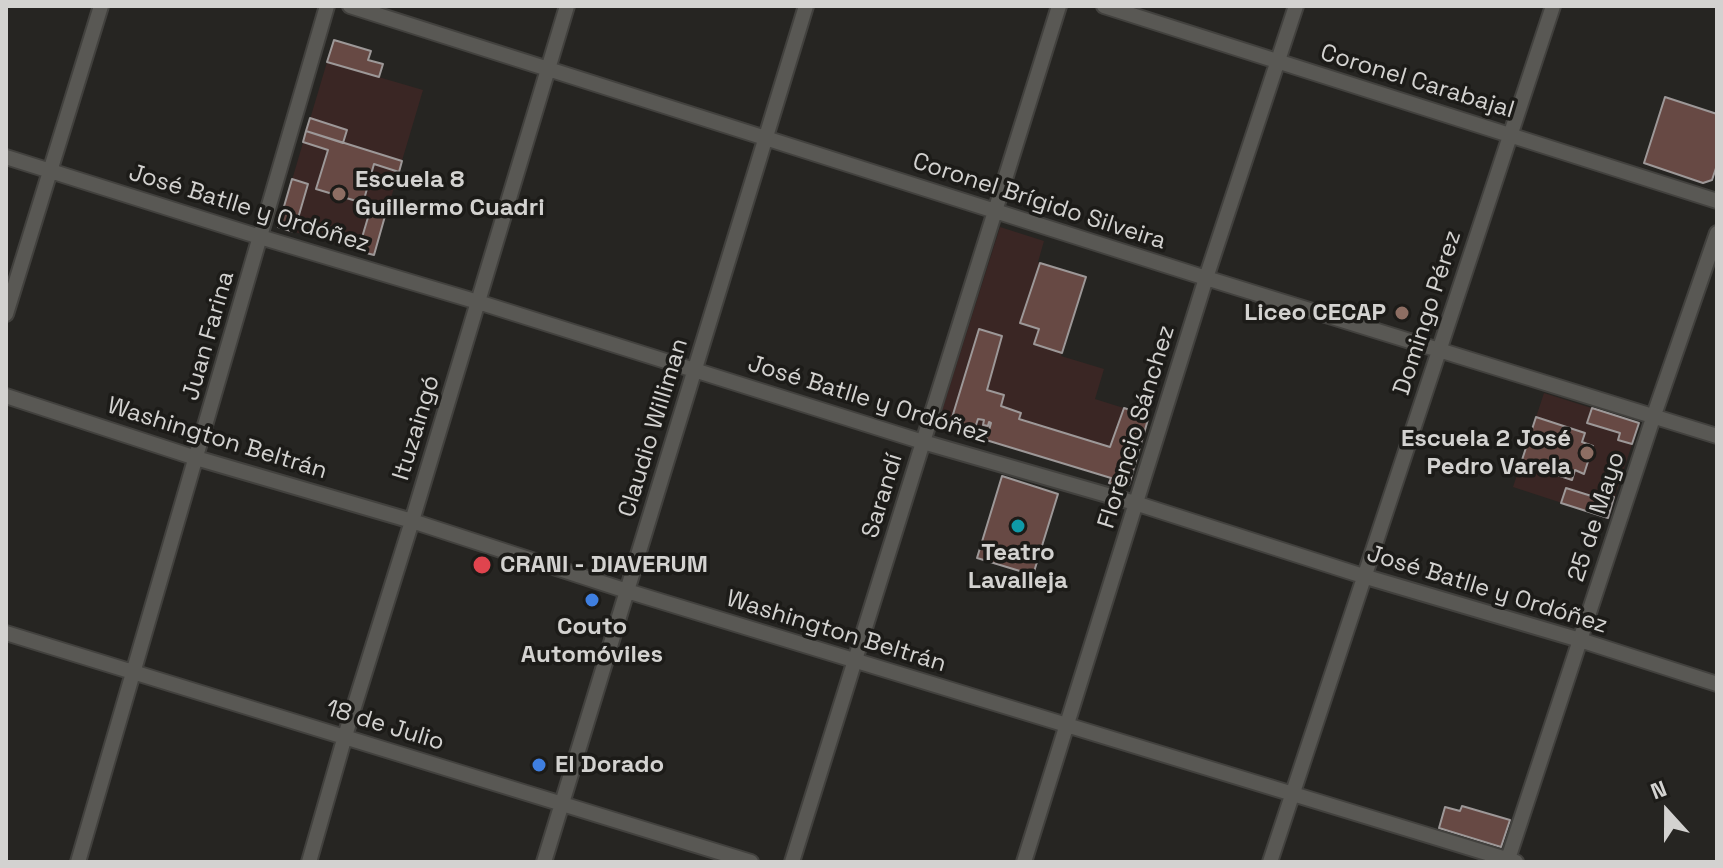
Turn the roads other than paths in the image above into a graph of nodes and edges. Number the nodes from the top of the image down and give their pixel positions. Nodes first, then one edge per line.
1 (101, 6) edge
2 (327, 6) edge
3 (350, 6) edge
4 (567, 6) edge
5 (806, 6) edge
6 (1059, 6) edge
7 (1104, 6) edge
8 (1296, 6) edge
9 (1553, 6) edge
10 (1279, 62) junction
11 (548, 68) junction
12 (1510, 134) junction
13 (765, 138) junction
14 (6, 157) edge
15 (50, 170) junction
16 (1717, 201) edge
17 (995, 211) junction
18 (1717, 233) edge
19 (260, 237) junction
20 (1206, 278) junction
21 (478, 302) junction
22 (6, 314) edge
23 (1439, 350) junction
24 (695, 370) junction
25 (6, 396) edge
26 (1654, 415) junction
27 (1717, 436) edge
28 (923, 442) junction
29 (196, 458) junction
30 (1135, 503) junction
31 (412, 521) junction
32 (1363, 576) junction
33 (627, 591) junction
34 (6, 633) edge
35 (1580, 640) junction
36 (855, 661) junction
37 (134, 672) junction
38 (1717, 684) edge
39 (1067, 726) junction
40 (345, 736) junction
41 (1293, 793) junction
42 (562, 804) junction
43 (1511, 861) edge
44 (78, 862) edge
45 (309, 862) edge
46 (544, 862) edge
47 (751, 862) edge
48 (792, 862) edge
49 (1024, 862) edge
50 (1270, 862) edge

1 - 15 street
2 - 19 street, Juan Farina
3 - 11 street, Coronel Brígido Silveira
4 - 11 street, Ituzaingó
5 - 13 street, Claudio Williman
6 - 17 street, Sarandí
7 - 10 street, Coronel Carabajal
8 - 10 street, Florencio Sánchez
9 - 12 street, Domingo Pérez
10 - 12 street, Coronel Carabajal
10 - 20 street, Florencio Sánchez
11 - 13 street, Coronel Brígido Silveira
11 - 21 street, Ituzaingó
12 - 16 street, Coronel Carabajal
12 - 23 street, Domingo Pérez
13 - 17 street, Coronel Brígido Silveira
13 - 24 street, Claudio Williman
14 - 15 street, José Batlle y Ordóñez
15 - 19 street, José Batlle y Ordóñez
15 - 22 street
17 - 20 street, Coronel Brígido Silveira
17 - 28 street, Sarandí
18 - 26 street, 25 de Mayo
19 - 21 street, José Batlle y Ordóñez
19 - 29 street, Juan Farina
20 - 23 street, Coronel Brígido Silveira
20 - 30 street, Florencio Sánchez
21 - 24 street, José Batlle y Ordóñez
21 - 31 street, Ituzaingó
23 - 26 street, Coronel Brígido Silveira
23 - 32 street, Domingo Pérez
24 - 28 street, José Batlle y Ordóñez
24 - 33 street, Claudio Williman
25 - 29 street, Washington Beltrán
26 - 27 street, Coronel Brígido Silveira
26 - 35 street, 25 de Mayo
28 - 30 street, José Batlle y Ordóñez
28 - 36 street, Sarandí
29 - 31 street, Washington Beltrán
29 - 37 street, Juan Farina
30 - 32 street, José Batlle y Ordóñez
30 - 39 street, Florencio Sánchez
31 - 33 street, Washington Beltrán
31 - 40 street, Ituzaingó
32 - 35 street, José Batlle y Ordóñez
32 - 41 street, Domingo Pérez
33 - 36 street, Washington Beltrán
33 - 42 street, Claudio Williman
34 - 37 street, 18 de Julio
35 - 38 street, José Batlle y Ordóñez
35 - 43 street, 25 de Mayo
36 - 39 street, Washington Beltrán
36 - 48 street, Sarandí
37 - 40 street, 18 de Julio
37 - 44 street, Juan Farina
39 - 41 street, Washington Beltrán
39 - 49 street, Florencio Sánchez
40 - 42 street, 18 de Julio
40 - 45 street, Ituzaingó
41 - 43 street, Washington Beltrán
41 - 50 street, Domingo Pérez
42 - 46 street, Claudio Williman
42 - 47 street, 18 de Julio

